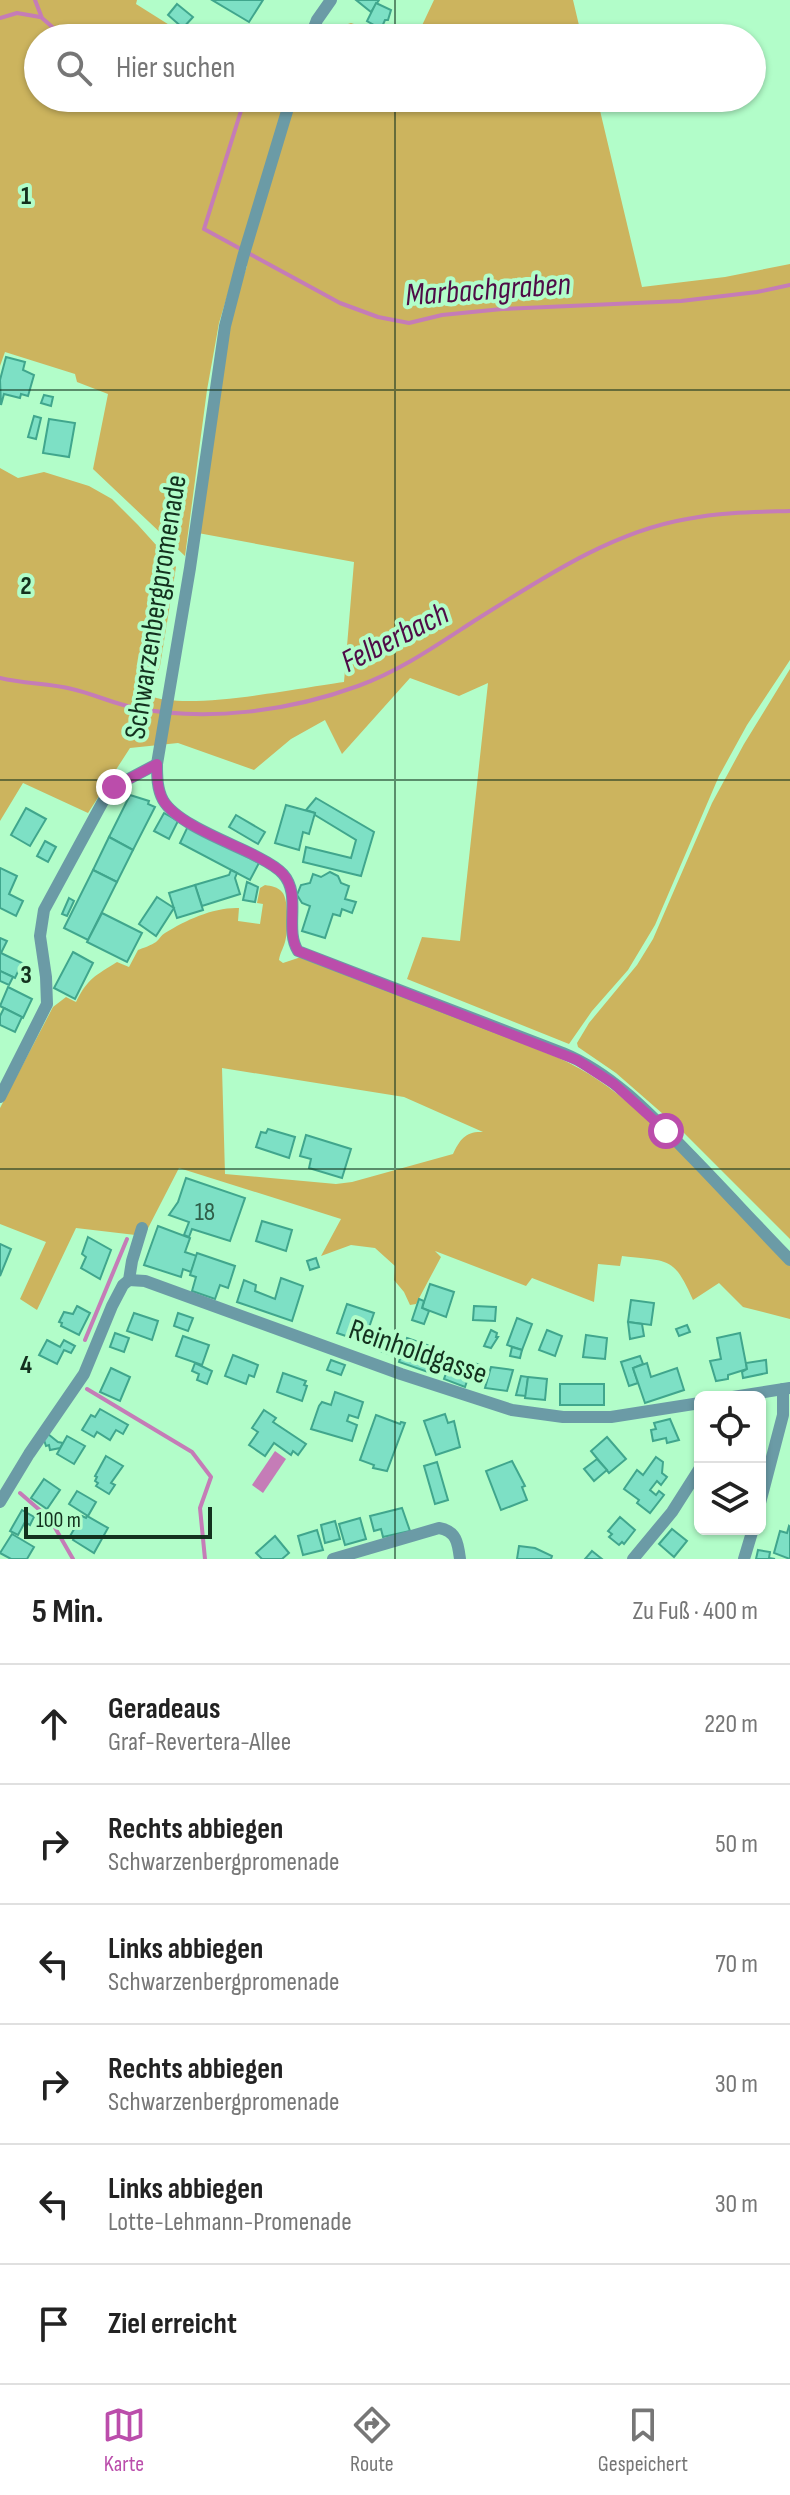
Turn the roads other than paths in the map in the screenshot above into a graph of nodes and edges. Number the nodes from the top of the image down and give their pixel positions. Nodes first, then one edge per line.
1 (331, 0) edge
2 (315, 24) edge
3 (287, 112) edge
4 (157, 764) junction
5 (0, 1097) edge
6 (142, 1228) dead end
7 (790, 1260) edge
8 (129, 1280) junction
9 (787, 1389) edge
10 (766, 1392) edge
11 (694, 1404) edge
12 (694, 1477) edge
13 (766, 1480) edge
14 (0, 1502) edge
15 (751, 1535) edge
16 (333, 1559) edge
17 (460, 1559) edge
18 (633, 1559) edge
19 (744, 1559) edge

1 - 2 street
3 - 4 street, Schwarzenbergpromenade
4 - 5 street
4 - 7 street, Schwarzenbergpromenade
6 - 8 street
8 - 11 street, Reinholdgasse
8 - 14 street
9 - 10 street
9 - 13 street
12 - 18 street
15 - 19 street
16 - 17 street

